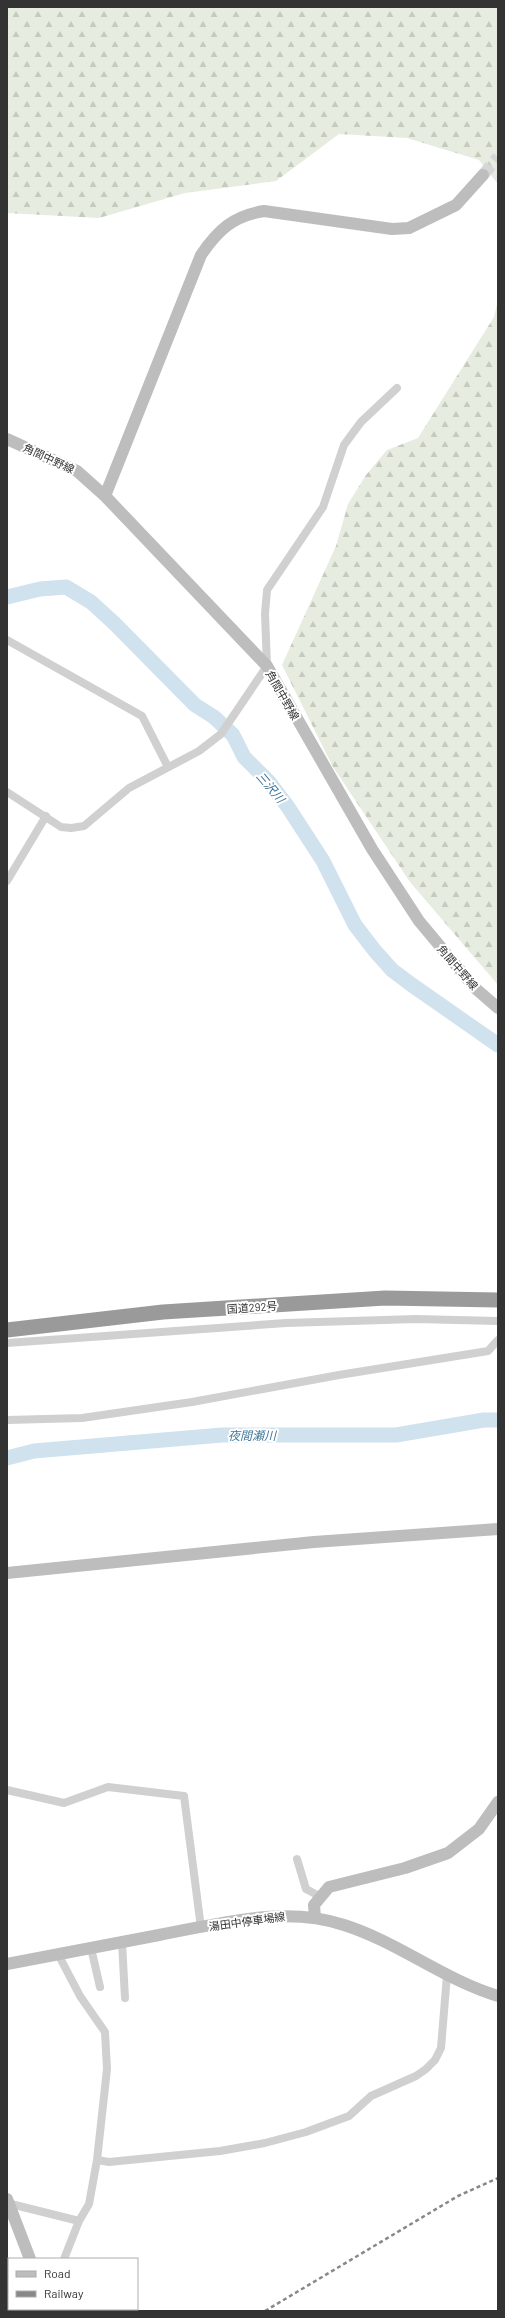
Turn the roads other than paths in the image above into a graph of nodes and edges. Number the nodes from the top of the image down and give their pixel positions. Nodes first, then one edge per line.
1 (483, 175) tunnel mouth
2 (396, 388) dead end
3 (7, 439) edge
4 (105, 496) junction
5 (7, 640) edge
6 (267, 666) junction
7 (168, 767) junction
8 (7, 792) edge
9 (46, 816) junction
10 (7, 881) edge
11 (498, 1008) edge
12 (498, 1300) edge
13 (498, 1321) edge
14 (7, 1330) edge
15 (498, 1340) edge
16 (7, 1343) edge
17 (7, 1420) edge
18 (498, 1529) edge
19 (7, 1573) edge
20 (7, 1790) edge
21 (498, 1802) edge
22 (297, 1859) dead end
23 (321, 1897) junction
24 (316, 1918) junction
25 (200, 1928) junction
26 (122, 1942) junction
27 (91, 1948) junction
28 (58, 1954) junction
29 (7, 1964) edge
30 (447, 1975) junction
31 (100, 1987) dead end
32 (498, 1996) edge
33 (125, 1998) dead end
34 (97, 2160) junction
35 (8, 2202) edge
36 (79, 2221) junction
37 (30, 2258) edge
38 (64, 2258) edge

1 - 4 street
2 - 6 street
3 - 4 street, 角間中野線
4 - 6 street, 角間中野線
5 - 7 street
6 - 7 street
6 - 11 street, 角間中野線
7 - 9 street
8 - 9 street
9 - 10 street
12 - 14 highway, 国道292号
13 - 16 street
15 - 17 street
18 - 19 street
20 - 25 street
21 - 23 street
22 - 23 street
23 - 24 street
24 - 25 street, 湯田中停車場線
24 - 30 street, 湯田中停車場線
25 - 26 street, 湯田中停車場線
26 - 27 street, 湯田中停車場線
26 - 33 street
27 - 28 street, 湯田中停車場線
27 - 31 street
28 - 29 street, 湯田中停車場線
28 - 34 street
30 - 32 street, 湯田中停車場線
30 - 34 street
34 - 36 street
35 - 36 street
35 - 37 street
36 - 38 street

